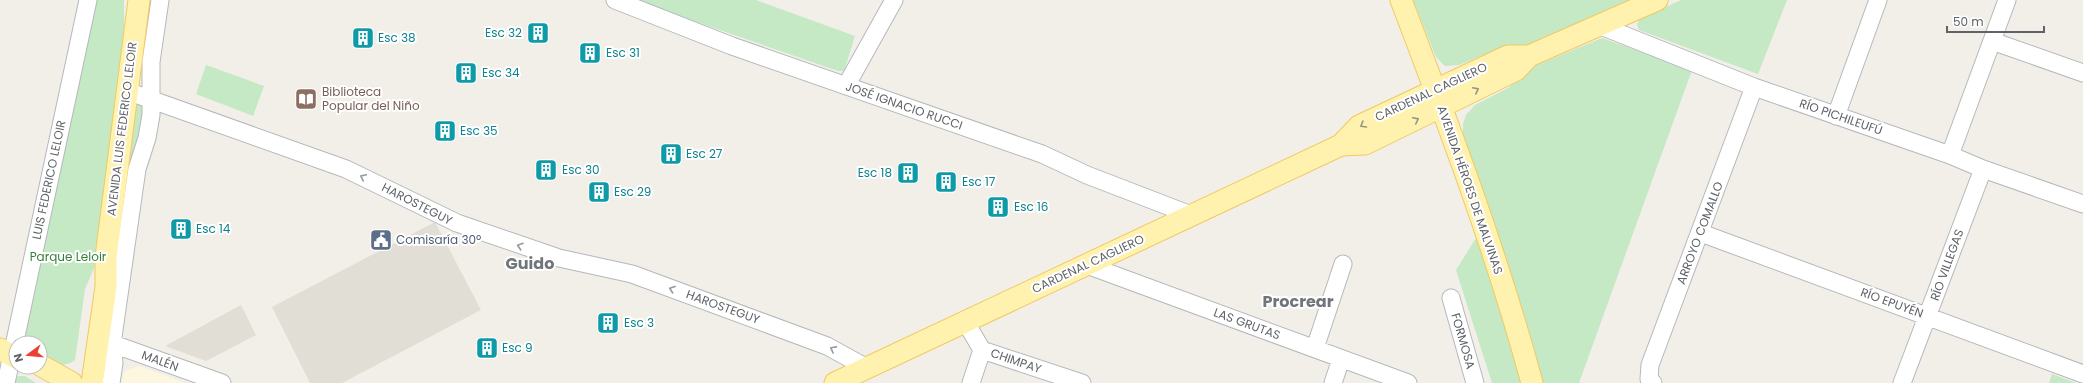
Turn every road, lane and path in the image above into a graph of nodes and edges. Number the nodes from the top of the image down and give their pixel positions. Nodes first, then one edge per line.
1 (88, 0) edge
2 (139, 0) edge
3 (160, 0) edge
4 (615, 0) edge
5 (894, 0) edge
6 (1401, 0) edge
7 (1657, 0) edge
8 (1878, 0) edge
9 (2007, 0) edge
10 (1601, 26) junction
11 (1992, 41) junction
12 (2083, 73) edge
13 (846, 86) junction
14 (1754, 87) junction
15 (127, 90) junction
16 (151, 99) junction
17 (1438, 99) junction
18 (1836, 116) junction
19 (1950, 154) junction
20 (1983, 169) junction
21 (2083, 204) edge
22 (1191, 215) junction
23 (1701, 234) junction
24 (106, 257) junction
25 (1343, 264) dead end
26 (1087, 265) junction
27 (1451, 298) dead end
28 (1928, 316) junction
29 (966, 321) junction
30 (13, 335) edge
31 (105, 341) junction
32 (1315, 348) junction
33 (982, 350) junction
34 (1341, 358) junction
35 (8, 364) edge
36 (867, 368) junction
37 (48, 370) edge
38 (2083, 374) edge
39 (36, 375) edge
40 (1651, 381) edge
41 (6, 383) edge
42 (48, 383) edge
43 (72, 383) edge
44 (79, 383) edge
45 (92, 383) edge
46 (111, 383) edge
47 (222, 383) edge
48 (835, 383) edge
49 (971, 383) edge
50 (1082, 383) edge
51 (1334, 383) edge
52 (1408, 383) edge
53 (1474, 383) edge
54 (1532, 383) edge
55 (1902, 383) edge

1 - 30 street, LUIS FEDERICO LELOIR
2 - 15 main road, AVENIDA LUIS FEDERICO LELOIR
3 - 16 street
4 - 13 street, JOSÉ IGNACIO RUCCI
5 - 13 street
6 - 17 main road, AVENIDA HÉROES DE MALVINAS
7 - 10 main road, CARDENAL CAGLIERO
8 - 18 street
9 - 11 street
10 - 14 street, RÍO PICHILEUFÚ
10 - 17 main road, CARDENAL CAGLIERO
11 - 12 street
11 - 19 street
13 - 22 street, JOSÉ IGNACIO RUCCI
14 - 18 street, RÍO PICHILEUFÚ
14 - 23 street, ARROYO COMALLO
15 - 16 street, HAROSTEGUY
15 - 24 main road, AVENIDA LUIS FEDERICO LELOIR
16 - 31 street
36 -> 16 street, HAROSTEGUY
17 - 22 main road, CARDENAL CAGLIERO
17 - 54 main road, AVENIDA HÉROES DE MALVINAS
18 - 19 street, RÍO PICHILEUFÚ
19 - 20 street, RÍO PICHILEUFÚ
20 - 21 street, RÍO PICHILEUFÚ
20 - 28 street, RÍO VILLEGAS
22 - 26 main road, CARDENAL CAGLIERO
23 - 28 street, RÍO EPUYÉN
23 - 40 street, ARROYO COMALLO
24 - 31 main road, AVENIDA LUIS FEDERICO LELOIR
24 - 44 main road, AVENIDA LUIS FEDERICO LELOIR
25 - 32 street
26 - 29 main road, CARDENAL CAGLIERO
26 - 32 street, LAS GRUTAS
27 - 53 street, FORMOSA
28 - 38 street, RÍO EPUYÉN
28 - 55 street, RÍO VILLEGAS
29 - 33 street, CHIMPAY
29 - 36 main road, CARDENAL CAGLIERO
31 - 45 main road, AVENIDA LUIS FEDERICO LELOIR
31 - 46 street
31 - 47 street, MALÉN
32 - 34 street, LAS GRUTAS
33 - 49 street
33 - 50 street, CHIMPAY
34 - 51 street
34 - 52 street, LAS GRUTAS
35 - 41 street, LUIS FEDERICO LELOIR
36 - 48 main road, CARDENAL CAGLIERO
37 - 43 main road
39 - 42 main road

